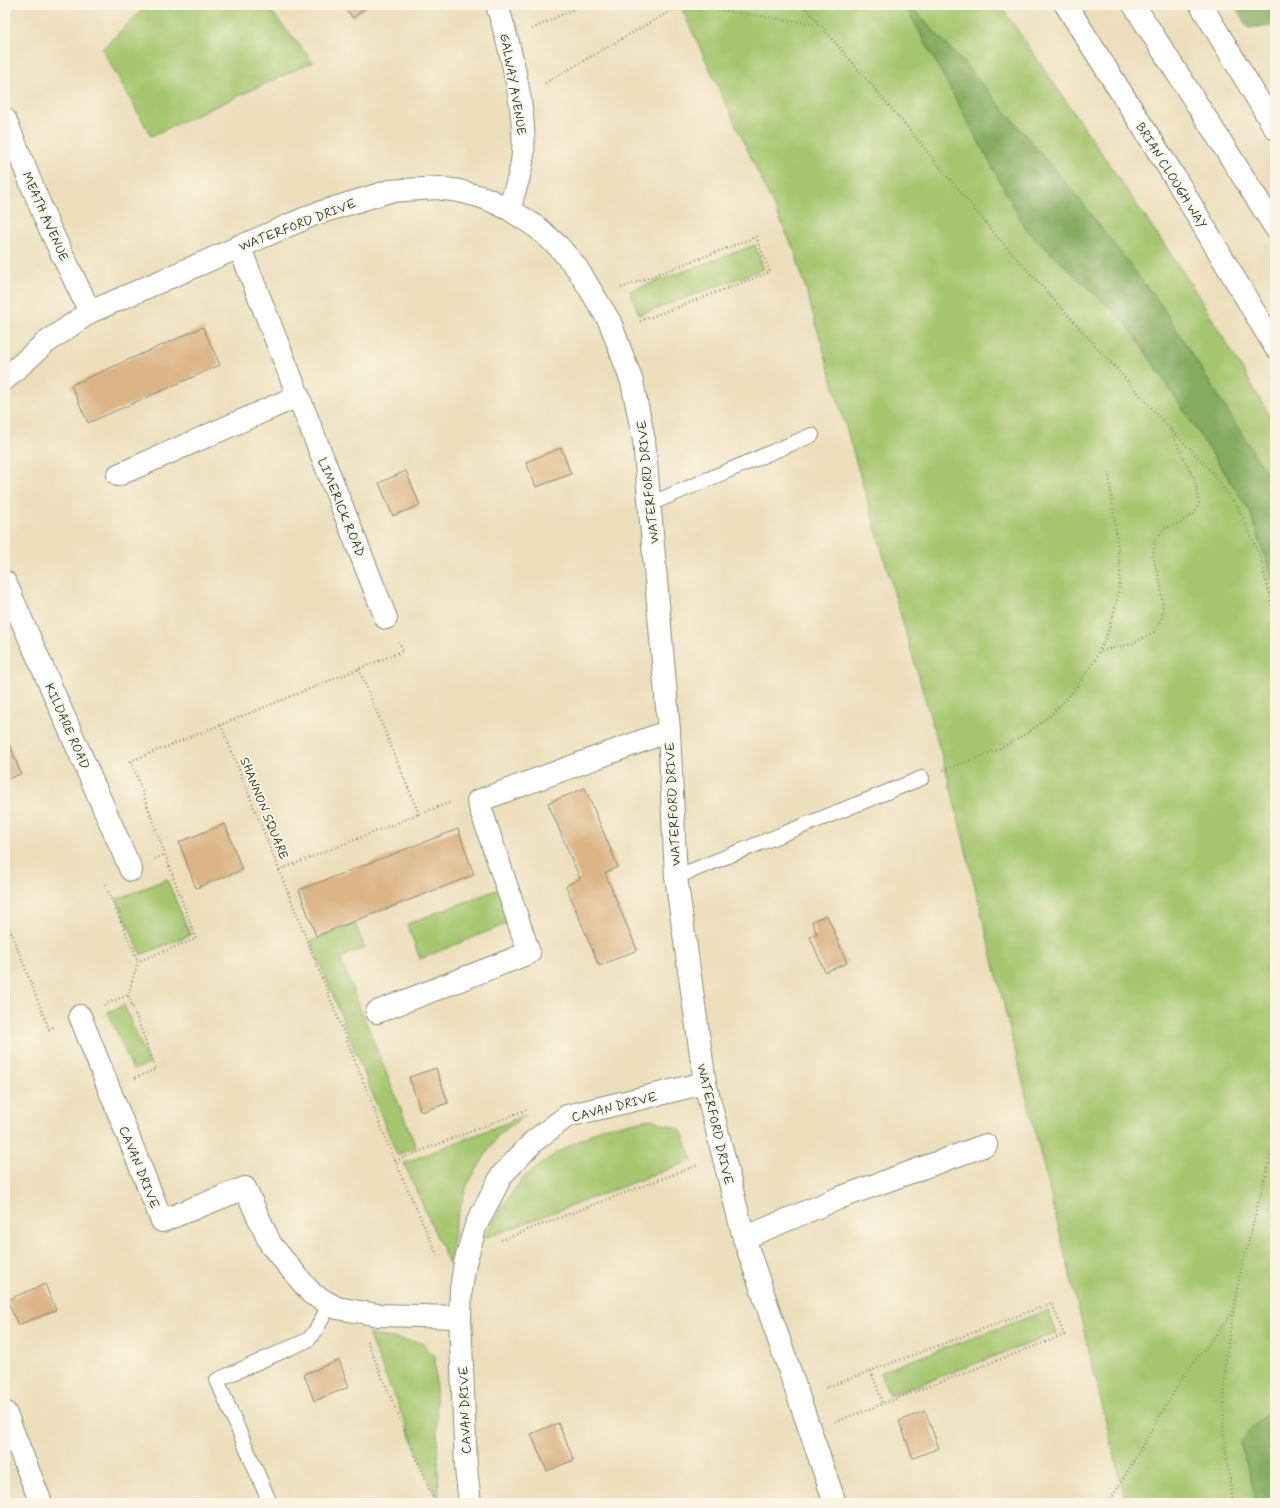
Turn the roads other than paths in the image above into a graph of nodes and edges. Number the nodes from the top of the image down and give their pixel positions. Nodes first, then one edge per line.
1 (497, 5) edge
2 (1066, 5) edge
3 (1134, 5) edge
4 (1201, 5) edge
5 (5, 119) edge
6 (1275, 128) edge
7 (509, 209) junction
8 (1275, 227) edge
9 (239, 246) junction
10 (90, 312) junction
11 (1275, 347) edge
12 (5, 380) edge
13 (298, 396) junction
14 (812, 435) dead end
15 (118, 474) dead end
16 (650, 504) junction
17 (5, 582) edge
18 (386, 618) road end
19 (669, 731) junction
20 (922, 778) road end
21 (131, 870) dead end
22 (676, 877) junction
23 (377, 1012) dead end
24 (80, 1016) road end
25 (705, 1083) junction
26 (986, 1145) dead end
27 (744, 1238) junction
28 (330, 1304) junction
29 (460, 1317) junction
30 (5, 1412) edge
31 (41, 1503) edge
32 (270, 1503) edge
33 (470, 1503) edge
34 (835, 1503) edge

1 - 7 main road, GALWAY AVENUE
2 - 11 main road, BRIAN CLOUGH WAY
3 - 8 main road
4 - 6 main road
5 - 10 main road, MEATH AVENUE
7 - 9 main road, WATERFORD DRIVE
7 - 16 main road, WATERFORD DRIVE
9 - 10 main road, WATERFORD DRIVE
9 - 13 main road, LIMERICK ROAD
10 - 12 main road, WATERFORD DRIVE
13 - 15 main road
13 - 18 main road, LIMERICK ROAD
14 - 16 lane
16 - 19 main road, WATERFORD DRIVE
17 - 21 main road, KILDARE ROAD
19 - 22 main road, WATERFORD DRIVE
19 - 23 main road, WATERFORD DRIVE
20 - 22 lane
22 - 25 main road, WATERFORD DRIVE
24 - 28 main road, CAVAN DRIVE
25 - 27 main road, WATERFORD DRIVE
25 - 29 main road, CAVAN DRIVE
26 - 27 main road
27 - 34 main road, WATERFORD DRIVE
28 - 29 main road, CAVAN DRIVE
28 - 32 lane
29 - 33 main road, CAVAN DRIVE
30 - 31 main road

